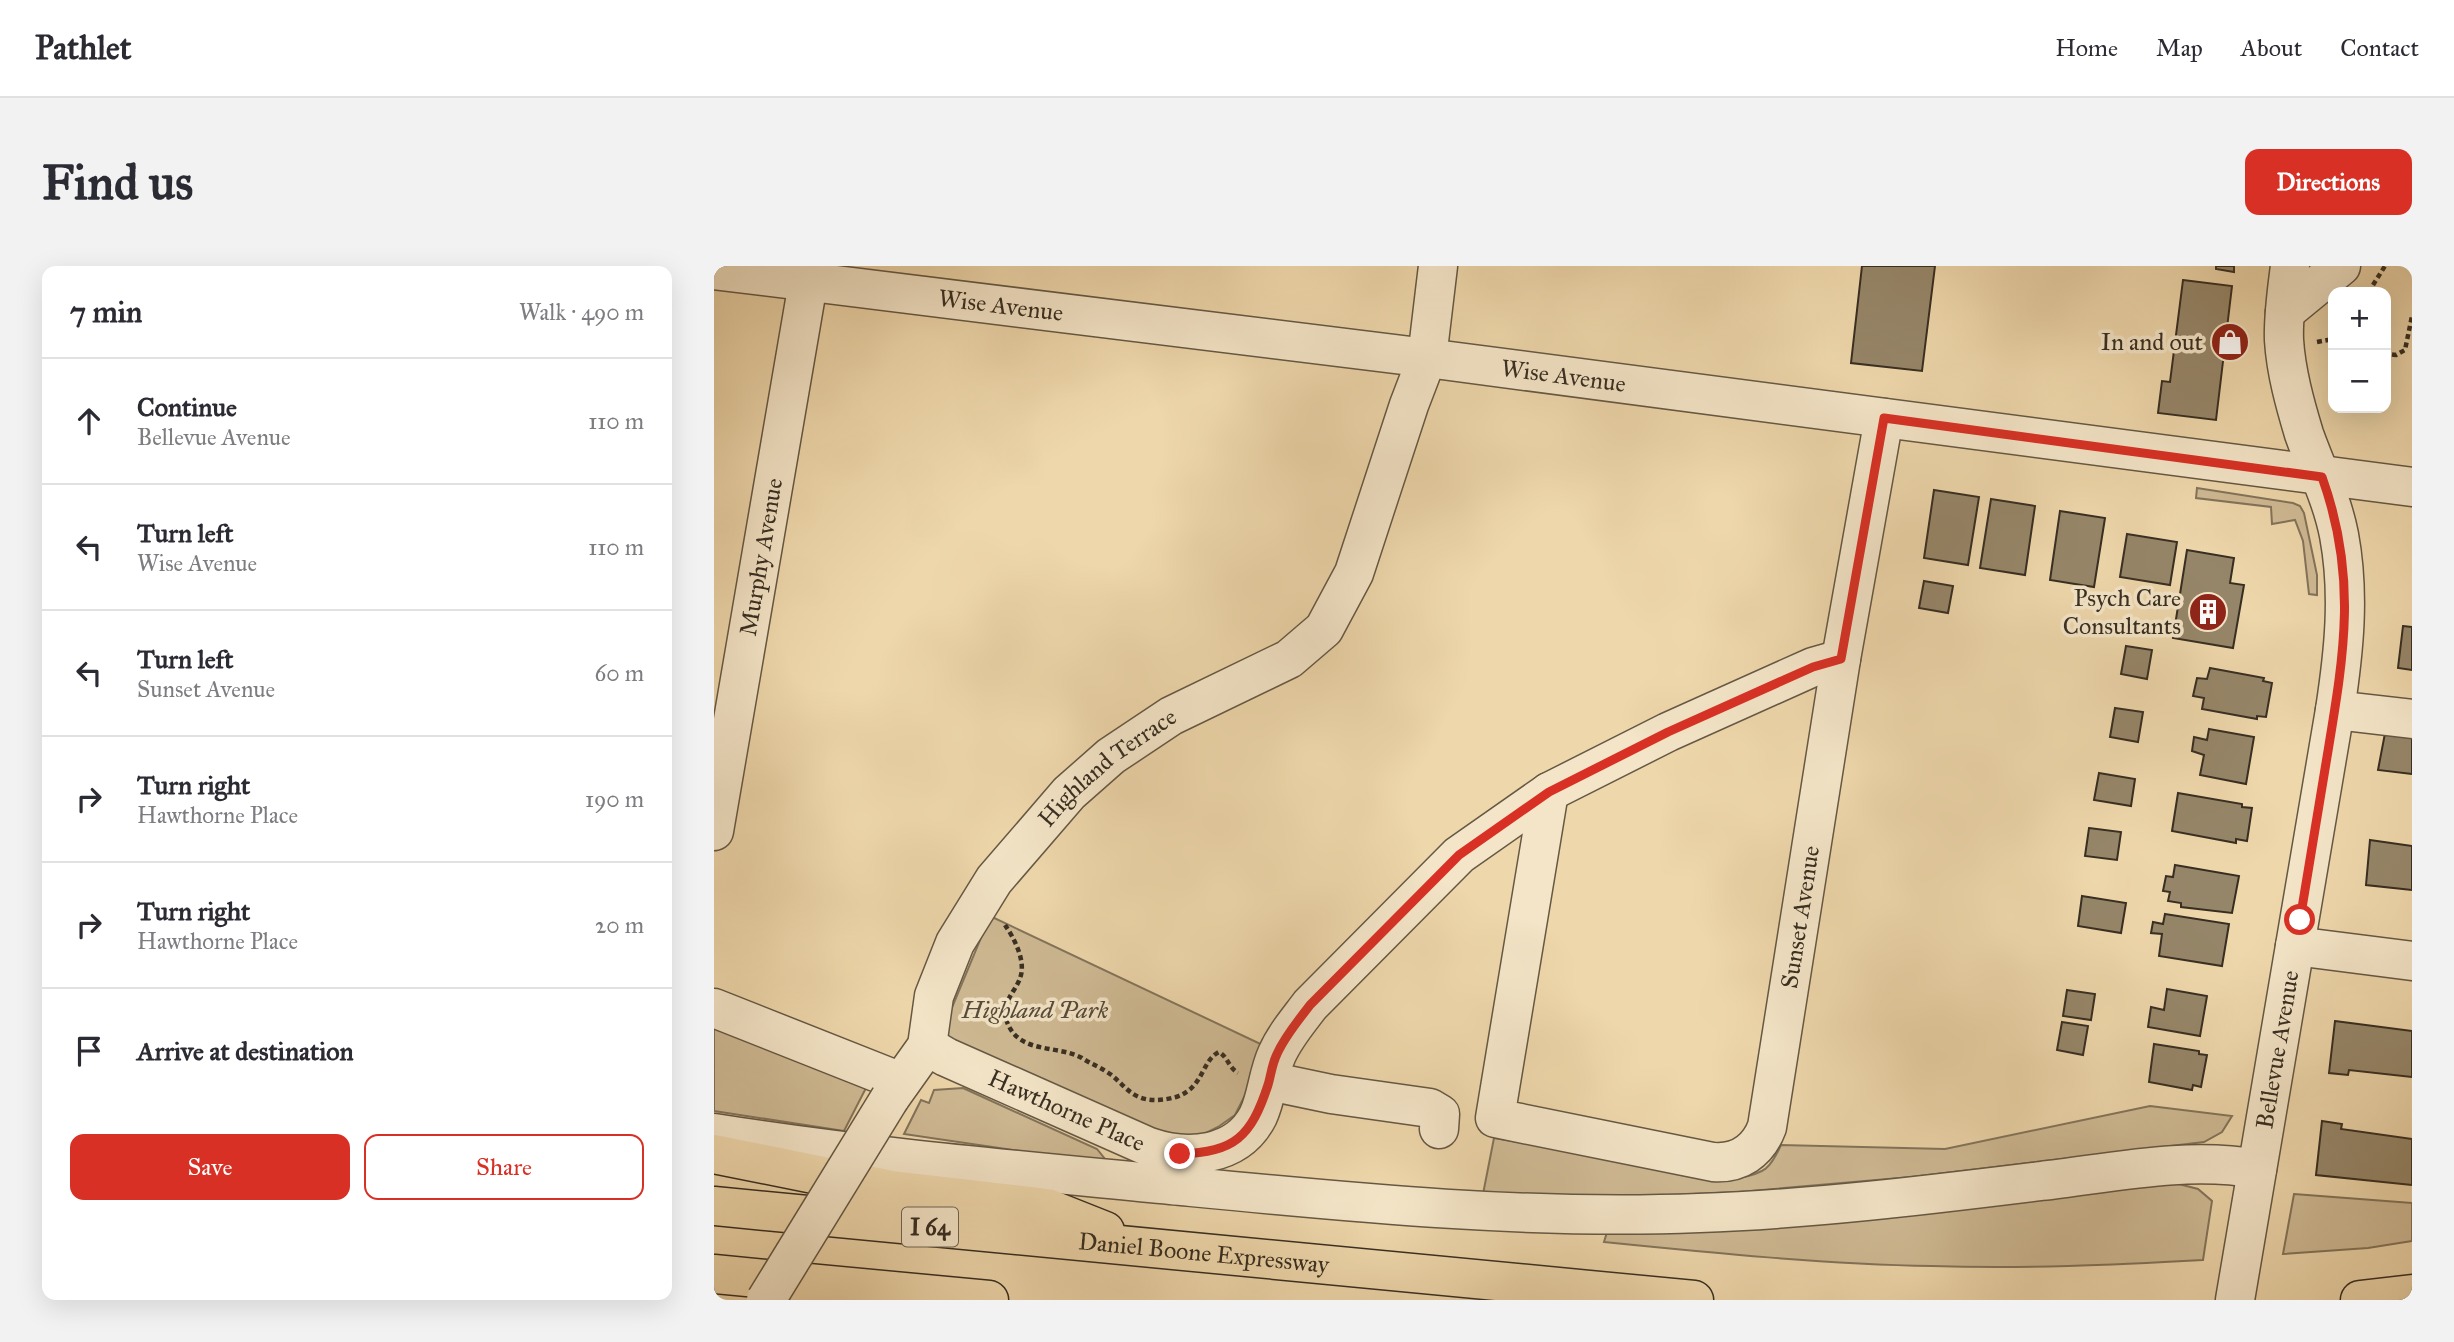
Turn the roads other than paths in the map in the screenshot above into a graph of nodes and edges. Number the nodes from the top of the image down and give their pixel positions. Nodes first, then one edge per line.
1 (1438, 266) edge
2 (2290, 266) edge
3 (2341, 266) edge
4 (714, 270) edge
5 (808, 283) junction
6 (2285, 312) junction
7 (1427, 358) junction
8 (1884, 418) junction
9 (2322, 477) junction
10 (2412, 487) edge
11 (1841, 659) junction
12 (2335, 709) junction
13 (2412, 719) edge
14 (721, 753) edge
15 (1549, 792) junction
16 (714, 831) edge
17 (2295, 947) junction
18 (2412, 961) edge
19 (714, 1008) edge
20 (927, 1046) junction
21 (1269, 1081) junction
22 (896, 1090) junction
23 (1439, 1129) dead end
24 (714, 1133) edge
25 (714, 1154) edge
26 (2257, 1169) junction
27 (714, 1206) edge
28 (1146, 1247) junction
29 (714, 1273) edge
30 (2412, 1294) edge
31 (766, 1300) edge
32 (989, 1300) edge
33 (1694, 1300) edge
34 (2235, 1300) edge
35 (2360, 1300) edge

1 - 7 street, Highland Terrace
2 - 6 street, Bellevue Avenue
3 - 6 street
4 - 5 street, Wise Avenue
5 - 7 street, Wise Avenue
5 - 14 street, Murphy Avenue
6 - 9 street, Bellevue Avenue
7 - 8 street, Wise Avenue
7 - 20 street, Highland Terrace
8 - 9 street, Wise Avenue
8 - 11 street, Sunset Avenue
9 - 10 street, Wise Avenue
9 - 12 street, Bellevue Avenue
11 - 15 street, Hawthorne Place
11 - 15 street, Sunset Avenue
12 - 13 street
12 - 17 street, Bellevue Avenue
14 - 16 street, Murphy Avenue
15 - 21 street, Hawthorne Place
17 - 18 street
17 - 26 street, Bellevue Avenue
19 - 22 street
20 - 21 street, Hawthorne Place
20 - 22 street, Highland Terrace
21 - 23 street
22 - 31 street, Highland Terrace, bridge
24 - 26 street
25 - 28 highway
26 - 34 street, Bellevue Avenue
27 - 28 highway, Daniel Boone Expressway / I 64
28 - 33 highway, Daniel Boone Expressway / I 64
29 - 32 highway
30 - 35 highway

